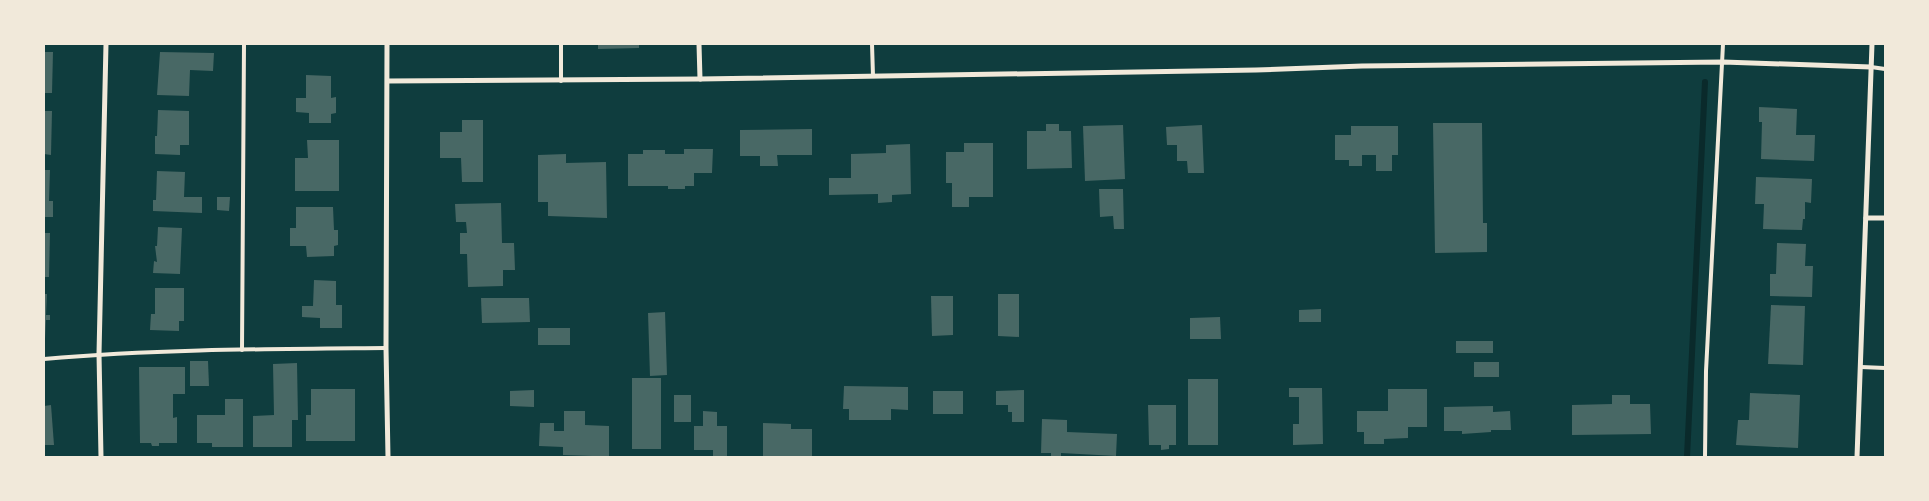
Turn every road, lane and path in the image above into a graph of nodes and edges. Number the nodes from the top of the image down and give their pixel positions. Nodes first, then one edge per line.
1 (106, 44) edge
2 (244, 44) edge
3 (387, 44) edge
4 (561, 44) edge
5 (699, 44) edge
6 (872, 44) edge
7 (1723, 44) edge
8 (1872, 44) edge
9 (1723, 62) junction
10 (1871, 67) junction
11 (1885, 68) edge
12 (873, 76) junction
13 (700, 79) junction
14 (388, 81) junction
15 (561, 81) junction
16 (1866, 218) junction
17 (1885, 218) edge
18 (386, 348) junction
19 (242, 350) junction
20 (99, 354) junction
21 (44, 358) edge
22 (1861, 367) junction
23 (1885, 368) edge
24 (101, 457) edge
25 (388, 457) edge
26 (1705, 457) edge
27 (1856, 457) edge

1 - 20 street
2 - 19 lane
3 - 14 street
4 - 15 lane
5 - 13 street
6 - 12 lane
7 - 9 lane
8 - 10 street
9 - 10 street
9 - 12 street
9 - 26 lane
10 - 11 lane
10 - 16 street
12 - 13 street
13 - 15 street
14 - 15 street
14 - 18 street
16 - 17 street
16 - 22 street
18 - 19 lane
18 - 25 street
19 - 20 lane
20 - 21 lane
20 - 24 street
22 - 23 lane
22 - 27 street

